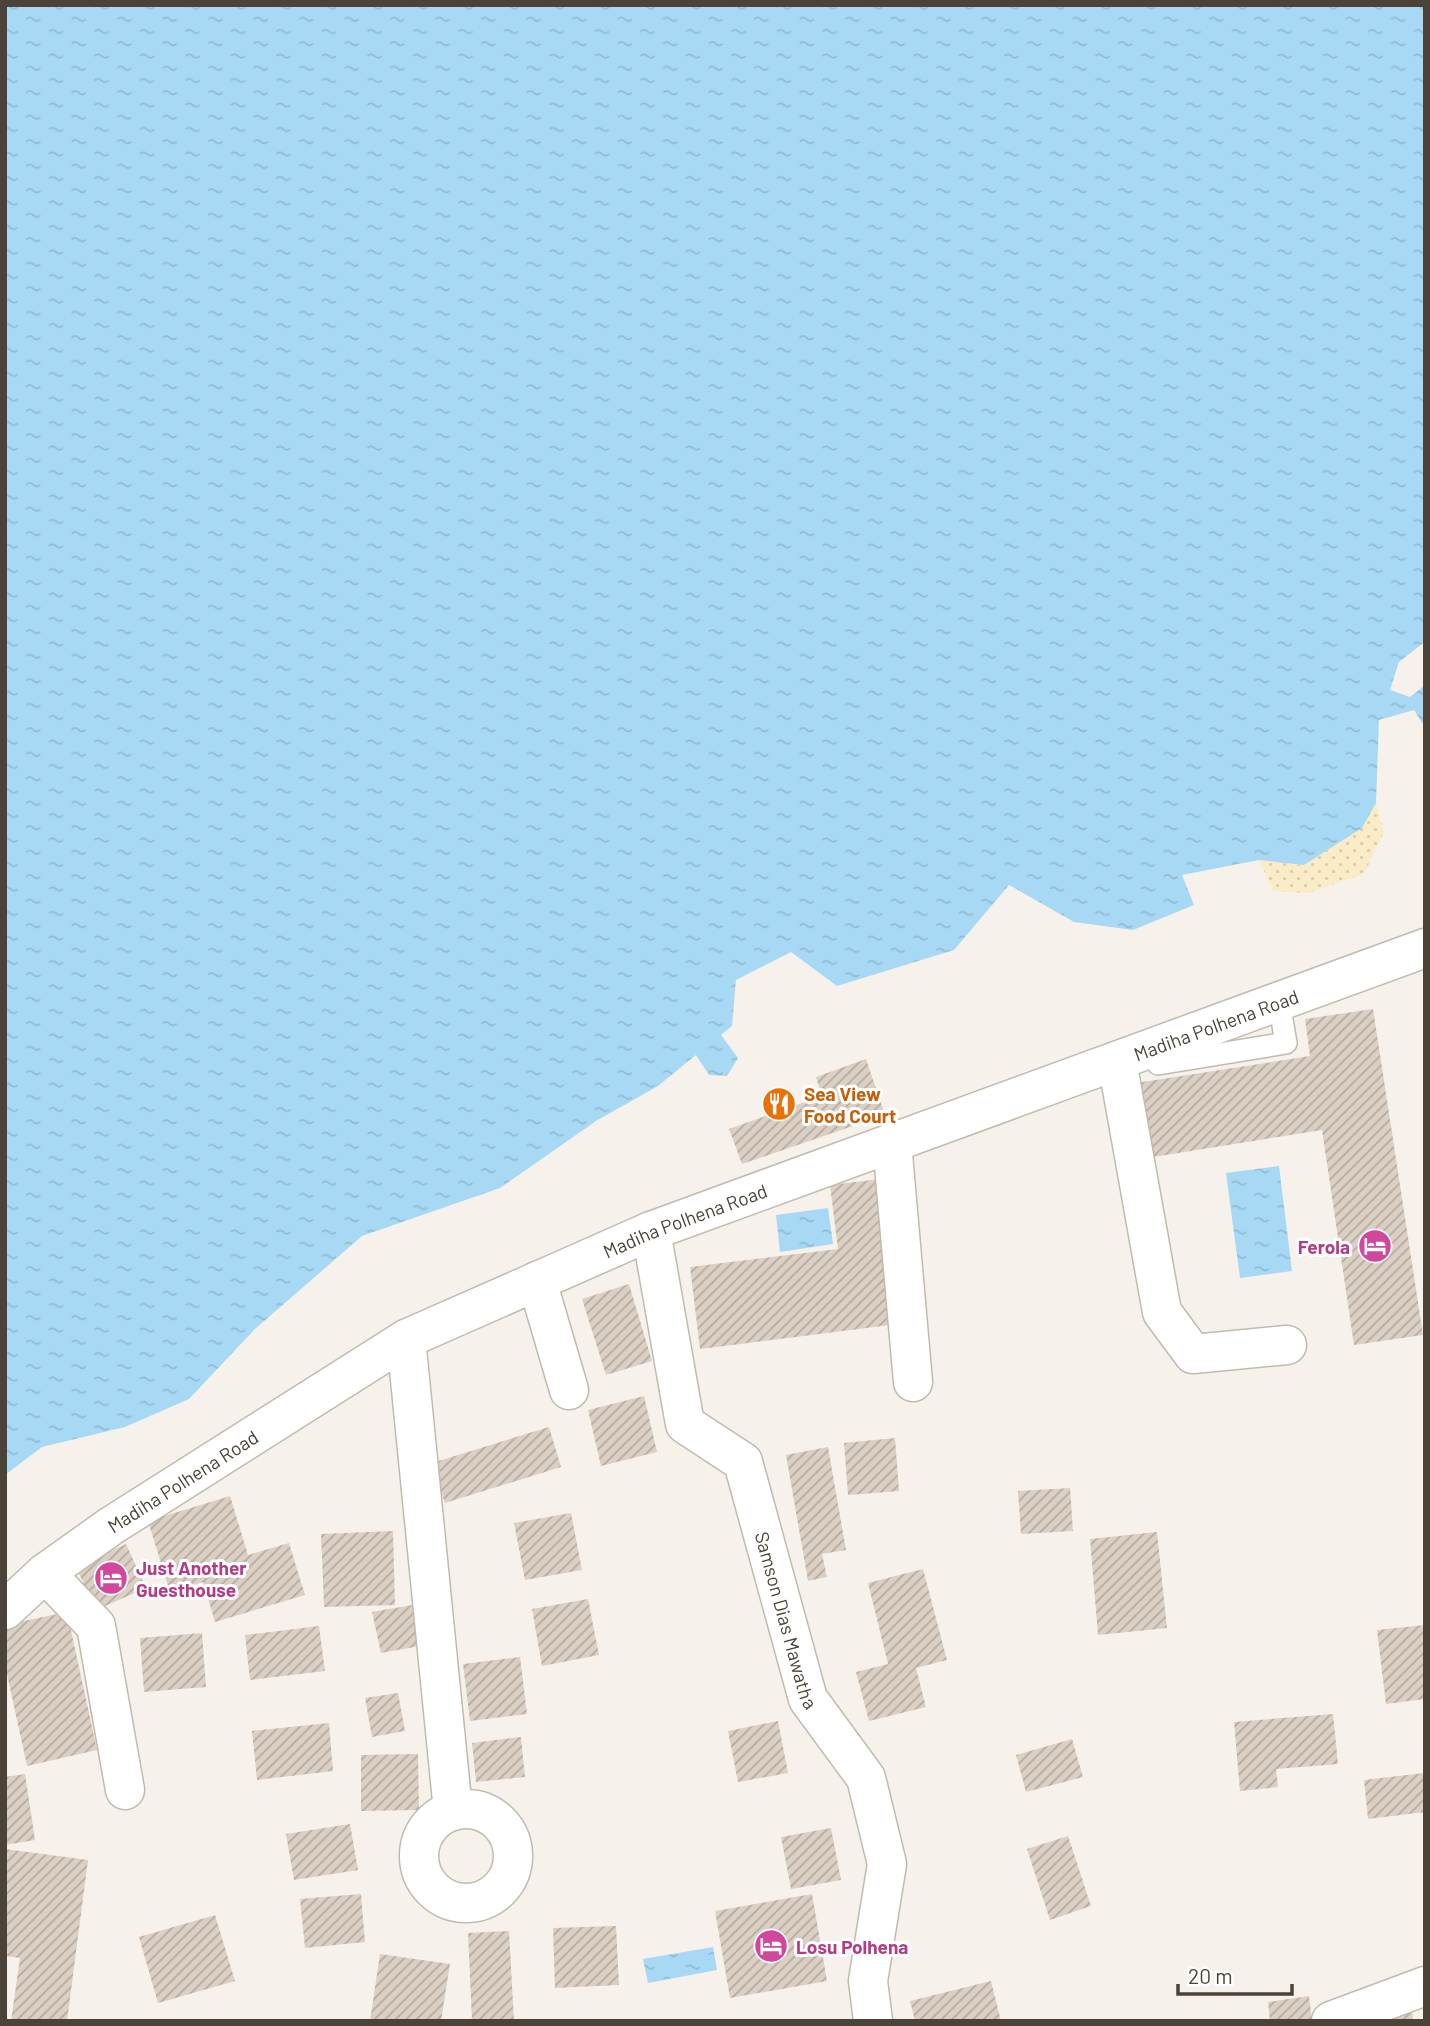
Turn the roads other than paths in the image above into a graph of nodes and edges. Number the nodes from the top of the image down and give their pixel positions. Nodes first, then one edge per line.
1 (1425, 948) edge
2 (1117, 1062) junction
3 (892, 1143) junction
4 (651, 1231) junction
5 (537, 1281) junction
6 (405, 1339) junction
7 (1287, 1345) dead end
8 (913, 1382) dead end
9 (569, 1390) dead end
10 (45, 1573) junction
11 (5, 1610) edge
12 (125, 1790) dead end
13 (453, 1811) dead end
14 (1425, 1986) edge
15 (873, 2021) edge
16 (1331, 2021) edge

1 - 2 street, Madiha Polhena Road
2 - 3 street, Madiha Polhena Road
2 - 7 street
3 - 4 street, Madiha Polhena Road
3 - 8 street
4 - 5 street, Madiha Polhena Road
4 - 15 street, Samson Dias Mawatha
5 - 6 street, Madiha Polhena Road
5 - 9 street
6 - 10 street, Madiha Polhena Road
6 - 13 street
10 - 11 street, Madiha Polhena Road
10 - 12 street
14 - 16 street

